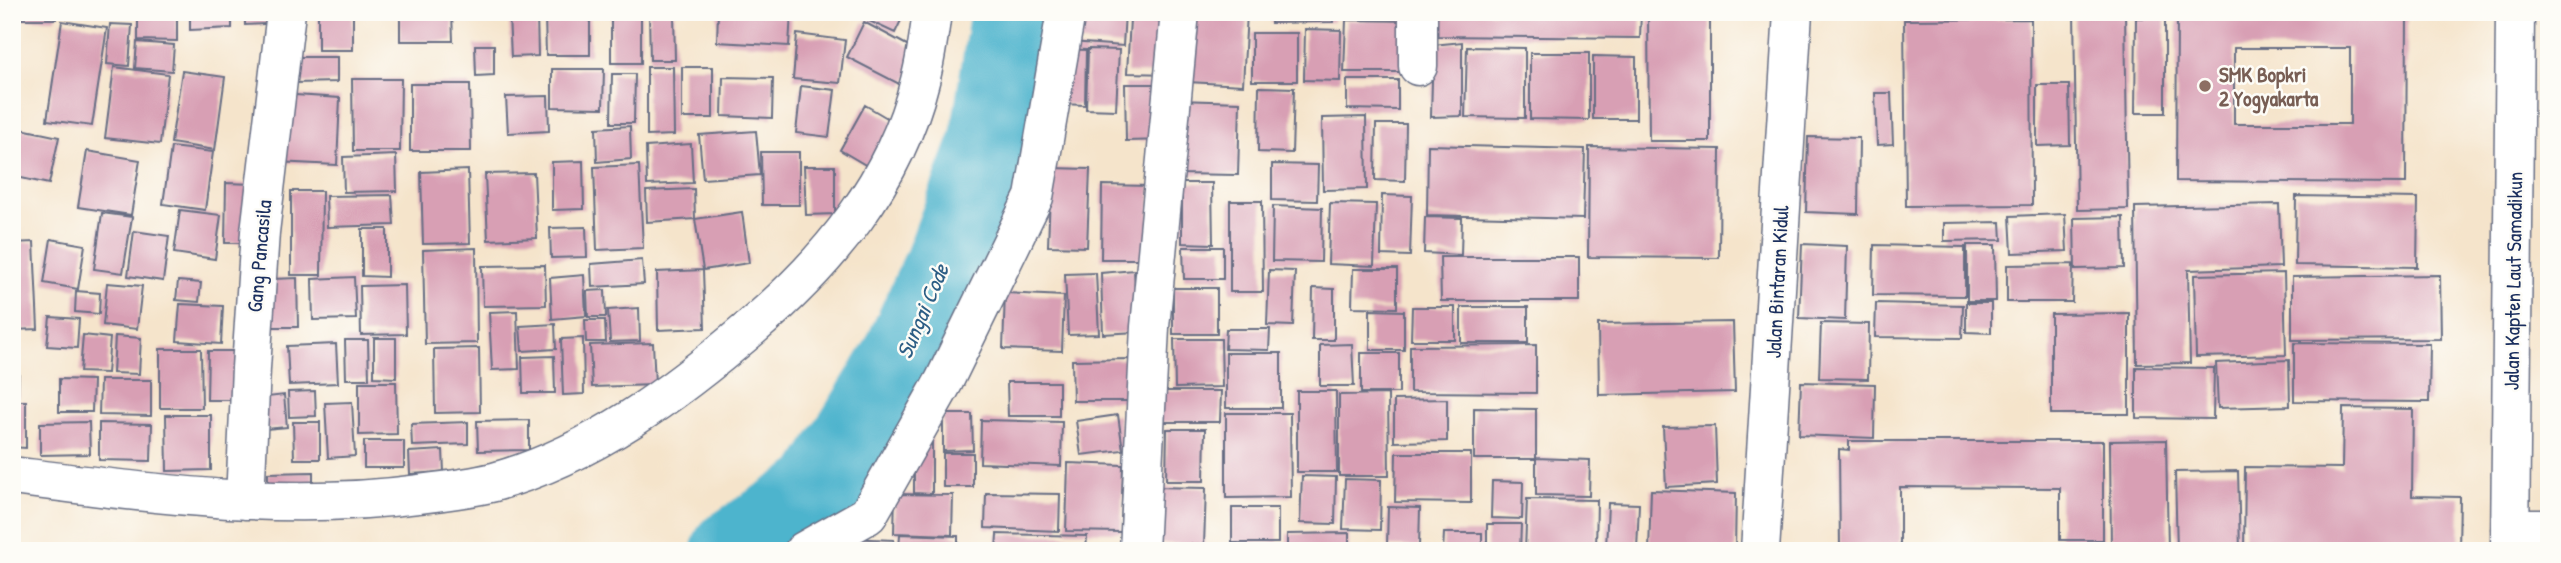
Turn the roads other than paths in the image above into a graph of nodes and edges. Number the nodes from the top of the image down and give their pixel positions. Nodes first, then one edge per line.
1 (286, 12) edge
2 (932, 12) edge
3 (1066, 12) edge
4 (1180, 12) edge
5 (1418, 12) edge
6 (1793, 12) edge
7 (2515, 12) edge
8 (1418, 66) dead end
9 (12, 476) edge
10 (245, 500) junction
11 (2549, 529) edge
12 (2510, 540) edge
13 (804, 551) edge
14 (1139, 551) edge
15 (1760, 551) edge

1 - 10 street, Gang Pancasila
2 - 10 street
3 - 13 street
4 - 14 street
5 - 8 street
6 - 15 street, Jalan Bintaran Kidul
7 - 12 street, Jalan Kapten Laut Samadikun
9 - 10 street
11 - 12 street

